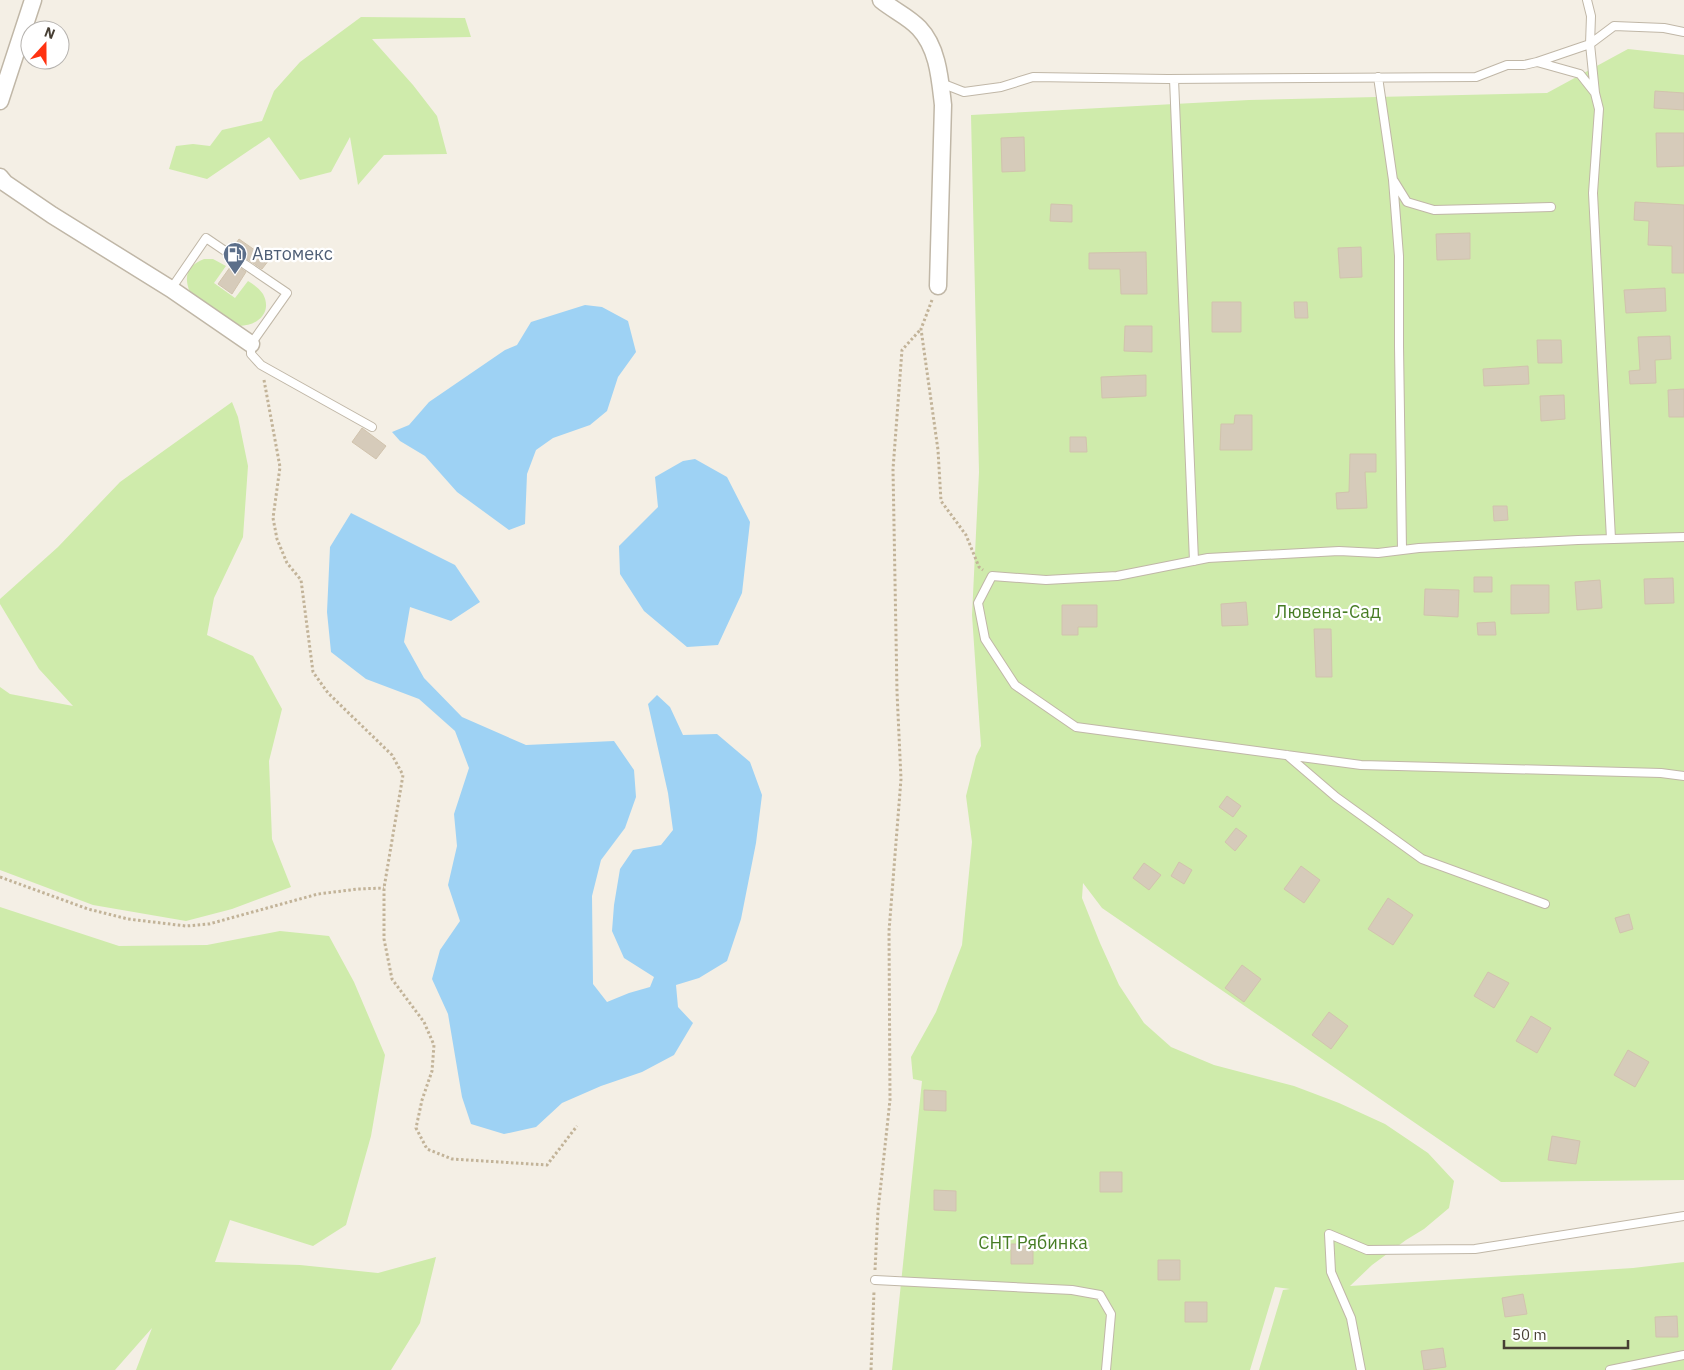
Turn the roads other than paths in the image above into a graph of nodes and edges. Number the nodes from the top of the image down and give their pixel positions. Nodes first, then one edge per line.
1 (33, 0) edge
2 (881, 0) edge
3 (1587, 0) edge
4 (1684, 32) edge
5 (1590, 44) junction
6 (1536, 62) junction
7 (1378, 77) junction
8 (1174, 79) junction
9 (941, 83) junction
10 (1595, 93) junction
11 (0, 101) edge
12 (0, 177) edge
13 (1393, 180) junction
14 (1551, 207) dead end
15 (938, 286) road end
16 (171, 289) junction
17 (252, 344) junction
18 (372, 427) dead end
19 (1684, 537) edge
20 (1612, 539) junction
21 (1402, 550) junction
22 (1194, 561) junction
23 (1287, 755) junction
24 (1684, 776) edge
25 (1545, 904) dead end
26 (1684, 1216) edge
27 (875, 1280) road end
28 (1684, 1356) edge
29 (1106, 1370) edge
30 (1361, 1370) edge
31 (1610, 1370) edge

1 - 11 street
2 - 9 street
3 - 5 lane
4 - 5 lane
5 - 6 lane
5 - 10 lane
6 - 7 lane
6 - 10 lane
7 - 8 lane
7 - 13 lane
8 - 9 lane
8 - 22 lane
9 - 15 street
10 - 20 lane
12 - 16 street
13 - 14 lane
13 - 21 lane
16 - 17 street
16 - 17 lane
17 - 18 lane
19 - 20 lane
20 - 21 lane
21 - 22 lane
22 - 23 lane
23 - 24 lane
23 - 25 lane
26 - 30 lane
27 - 29 lane
28 - 31 lane

